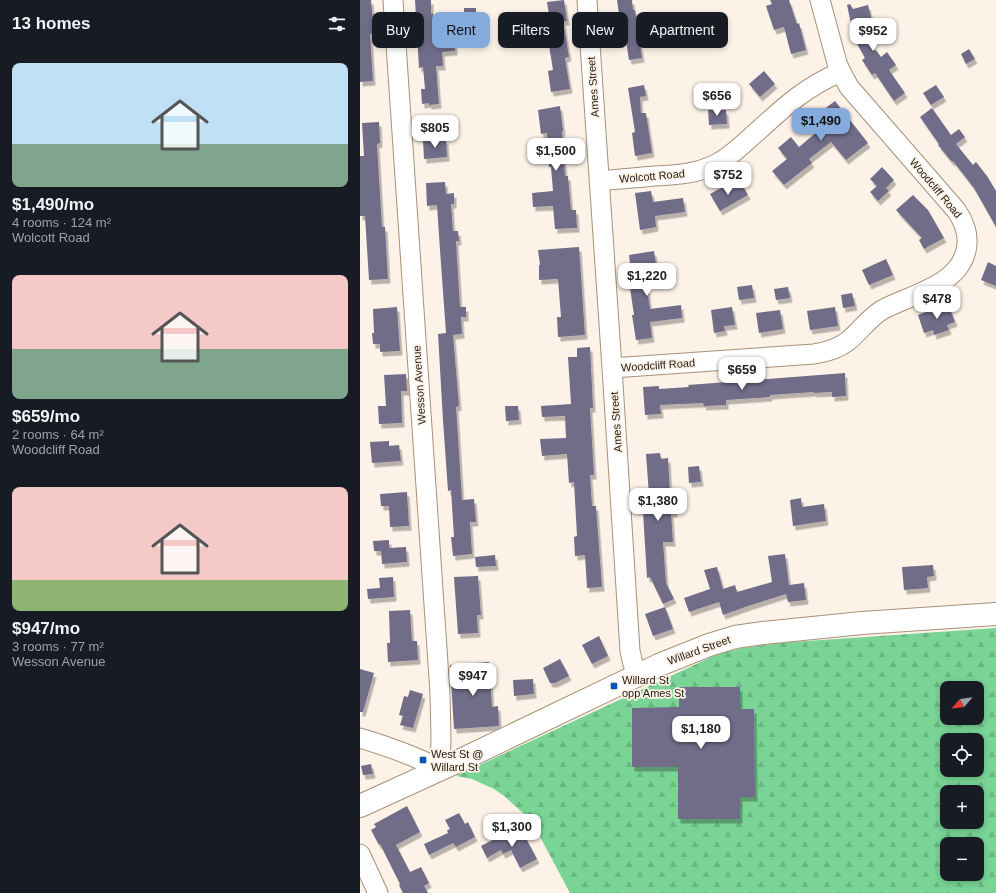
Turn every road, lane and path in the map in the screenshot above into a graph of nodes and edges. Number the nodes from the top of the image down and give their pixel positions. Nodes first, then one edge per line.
1 (393, 0) edge
2 (587, 0) edge
3 (820, 0) edge
4 (841, 72) junction
5 (599, 181) junction
6 (612, 368) junction
7 (996, 614) edge
8 (637, 676) junction
9 (360, 738) edge
10 (440, 769) junction
11 (360, 806) edge
12 (360, 854) edge
13 (378, 893) edge

1 - 10 street, Wesson Avenue
2 - 5 street, Ames Street
3 - 4 street, Woodcliff Road
4 - 5 street, Wolcott Road
4 - 6 street, Woodcliff Road
5 - 6 street, Ames Street
6 - 8 street, Ames Street
7 - 8 main road, Willard Street
8 - 10 main road, Willard Street
9 - 10 street
10 - 11 main road, Willard Street
12 - 13 street

